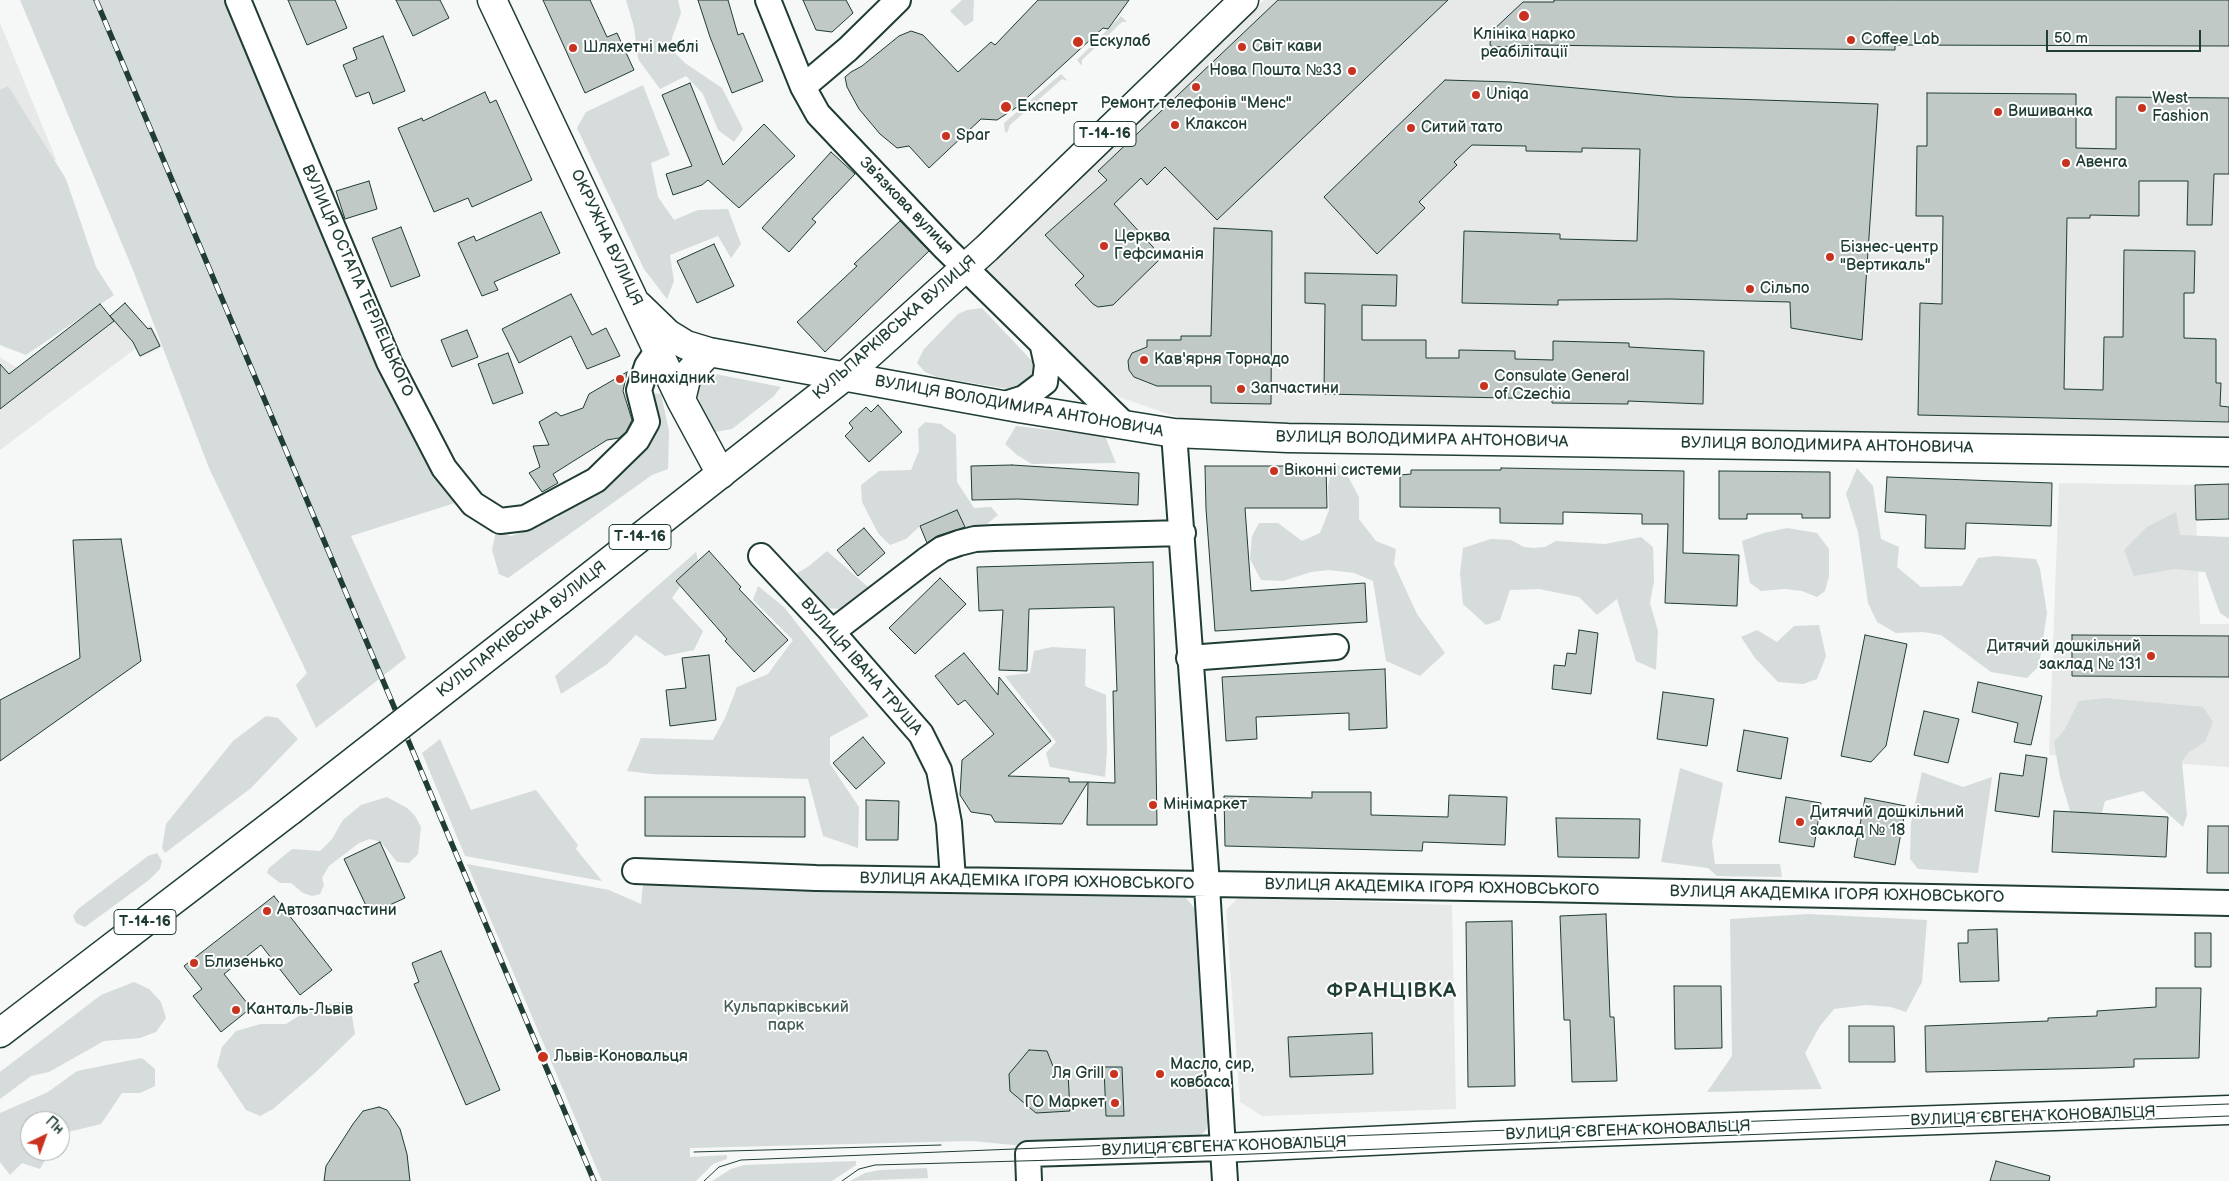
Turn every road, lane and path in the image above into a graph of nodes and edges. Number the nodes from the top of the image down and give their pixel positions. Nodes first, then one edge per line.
1 (238, 0) edge
2 (492, 0) edge
3 (768, 0) edge
4 (898, 0) edge
5 (1244, 0) edge
6 (803, 87) junction
7 (965, 266) junction
8 (638, 305) junction
9 (1043, 347) junction
10 (658, 350) junction
11 (709, 352) junction
12 (845, 376) junction
13 (681, 400) junction
14 (1002, 405) junction
15 (1126, 426) junction
16 (1174, 433) junction
17 (2229, 452) edge
18 (721, 474) junction
19 (1183, 533) junction
20 (761, 556) dead end
21 (832, 632) junction
22 (1336, 647) dead end
23 (1189, 658) junction
24 (635, 871) dead end
25 (953, 879) junction
26 (1207, 885) junction
27 (2229, 903) edge
28 (0, 1033) edge
29 (2229, 1110) edge
30 (1222, 1148) junction
31 (1029, 1181) edge
32 (1225, 1181) edge

1 - 10 street, ВУЛИЦЯ ОСТАПА ТЕРЛЕЦЬКОГО
2 - 8 main road, ОКРУЖНА ВУЛИЦЯ
3 - 6 street, Звʼязкова вулиця
4 - 6 street
5 - 7 main road, КУЛЬПАРКІВСЬКА ВУЛИЦЯ / Т-14-16
6 - 7 street, Звʼязкова вулиця
7 - 9 street, Звʼязкова вулиця
7 - 12 main road, КУЛЬПАРКІВСЬКА ВУЛИЦЯ / Т-14-16
8 - 10 main road, ОКРУЖНА ВУЛИЦЯ
8 - 11 main road, ВУЛИЦЯ ВОЛОДИМИРА АНТОНОВИЧА
9 - 14 street
9 - 15 street, Звʼязкова вулиця
10 - 13 main road, ОКРУЖНА ВУЛИЦЯ
11 - 12 main road, ВУЛИЦЯ ВОЛОДИМИРА АНТОНОВИЧА
11 - 13 main road
12 - 14 main road, ВУЛИЦЯ ВОЛОДИМИРА АНТОНОВИЧА
12 - 18 main road, КУЛЬПАРКІВСЬКА ВУЛИЦЯ / Т-14-16
13 - 18 main road, ОКРУЖНА ВУЛИЦЯ
14 - 15 main road, ВУЛИЦЯ ВОЛОДИМИРА АНТОНОВИЧА
15 - 16 main road, ВУЛИЦЯ ВОЛОДИМИРА АНТОНОВИЧА
16 - 17 main road, ВУЛИЦЯ ВОЛОДИМИРА АНТОНОВИЧА
16 - 19 street
18 - 28 main road, КУЛЬПАРКІВСЬКА ВУЛИЦЯ / Т-14-16, bridge
19 - 21 street
19 - 23 street
20 - 21 street, ВУЛИЦЯ ІВАНА ТРУША
21 - 25 street, ВУЛИЦЯ ІВАНА ТРУША
22 - 23 street
23 - 26 street
24 - 25 street, ВУЛИЦЯ АКАДЕМІКА ІГОРЯ ЮХНОВСЬКОГО
25 - 26 street, ВУЛИЦЯ АКАДЕМІКА ІГОРЯ ЮХНОВСЬКОГО
26 - 27 street, ВУЛИЦЯ АКАДЕМІКА ІГОРЯ ЮХНОВСЬКОГО
26 - 30 street
29 - 30 main road, ВУЛИЦЯ ЄВГЕНА КОНОВАЛЬЦЯ
30 - 31 street, ВУЛИЦЯ ЄВГЕНА КОНОВАЛЬЦЯ
30 - 32 street

